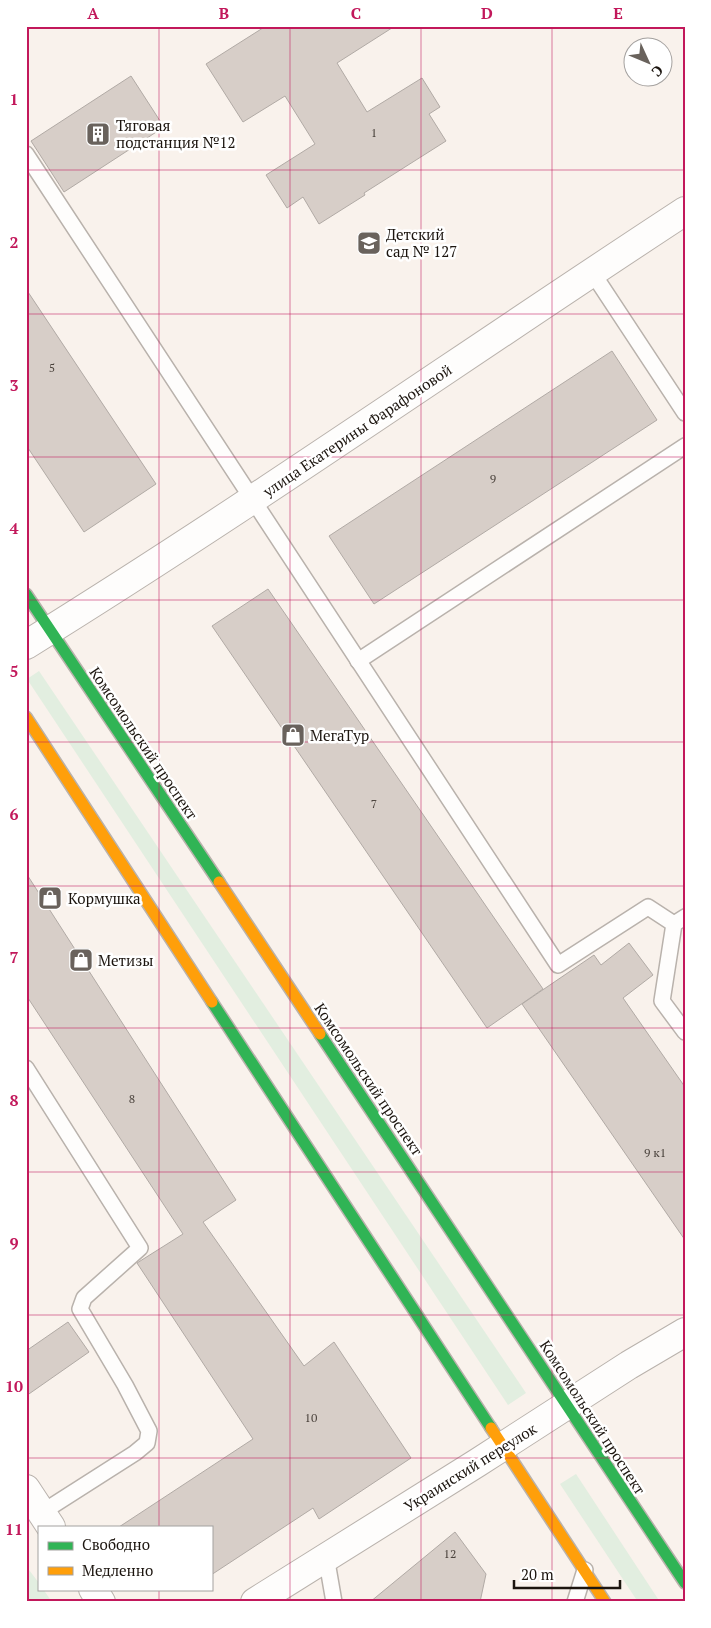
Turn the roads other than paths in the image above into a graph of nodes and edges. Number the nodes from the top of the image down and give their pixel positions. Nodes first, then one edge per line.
1 (26, 154) edge
2 (685, 211) edge
3 (592, 272) junction
4 (685, 413) edge
5 (685, 446) edge
6 (253, 499) junction
7 (26, 594) edge
8 (50, 630) junction
9 (26, 645) edge
10 (358, 660) junction
11 (26, 717) edge
12 (679, 921) edge
13 (685, 1032) edge
14 (26, 1068) edge
15 (685, 1332) edge
16 (568, 1405) junction
17 (503, 1446) junction
18 (26, 1489) edge
19 (46, 1520) edge
20 (326, 1556) junction
21 (585, 1570) junction
22 (685, 1583) edge
23 (94, 1590) edge
24 (102, 1602) edge
25 (255, 1602) edge
26 (334, 1602) edge
27 (575, 1602) edge
28 (605, 1602) edge

1 - 6 lane
2 - 3 street, улица Екатерины Фарафоновой
3 - 4 lane
3 - 6 street, улица Екатерины Фарафоновой
5 - 10 lane
6 - 8 street, улица Екатерины Фарафоновой
6 - 10 lane
7 - 8 street, Комсомольский проспект
8 - 9 street, улица Екатерины Фарафоновой
8 - 16 street, Комсомольский проспект
10 - 12 lane
11 - 17 street
12 - 13 lane
14 - 19 lane
15 - 16 street, Украинский переулок
16 - 17 street, Украинский переулок
16 - 22 street, Комсомольский проспект
17 - 20 street, Украинский переулок
17 - 21 street
18 - 19 street
20 - 25 street, Украинский переулок
20 - 26 lane
21 - 27 lane
21 - 28 street
23 - 24 street

